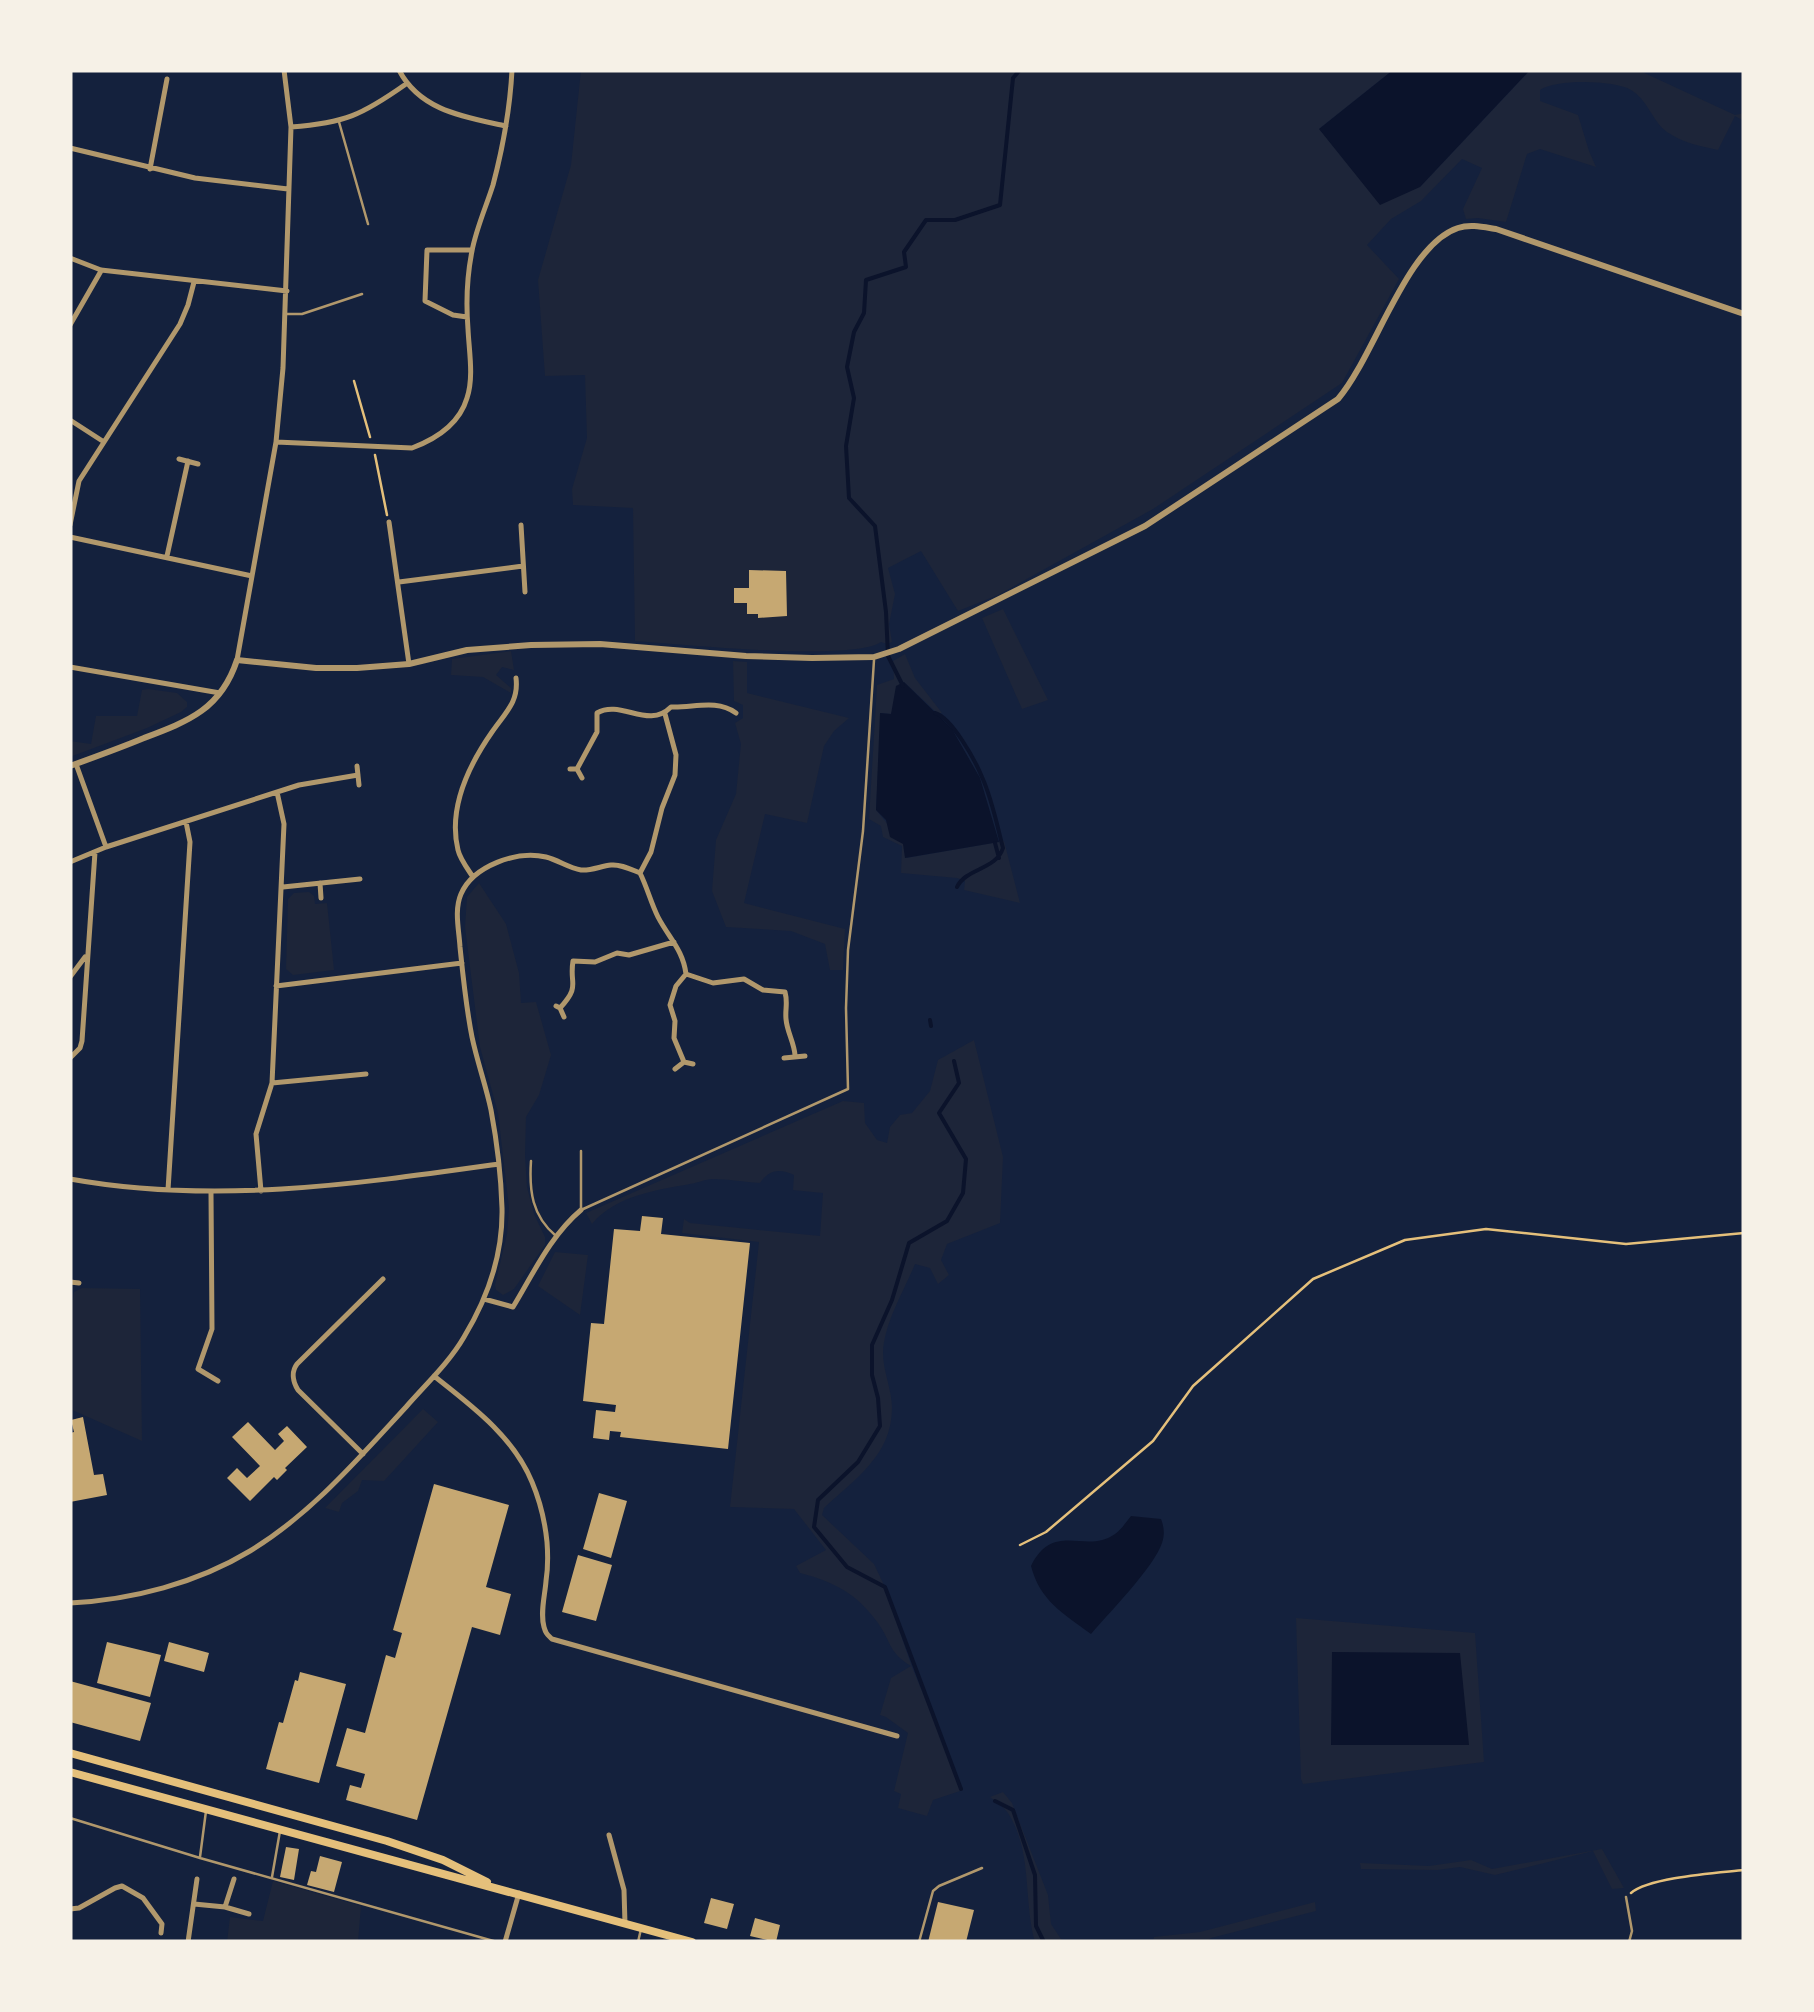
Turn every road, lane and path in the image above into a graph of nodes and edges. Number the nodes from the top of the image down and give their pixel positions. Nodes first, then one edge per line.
1 (284, 70) edge
2 (399, 70) edge
3 (512, 70) edge
4 (167, 78) dead end
5 (406, 84) junction
6 (339, 122) junction
7 (506, 126) junction
8 (291, 127) junction
9 (70, 148) edge
10 (150, 169) junction
11 (289, 190) junction
12 (368, 224) dead end
13 (472, 250) junction
14 (70, 258) edge
15 (102, 270) junction
16 (194, 282) junction
17 (287, 291) junction
18 (362, 294) dead end
19 (286, 314) junction
20 (1744, 314) edge
21 (467, 316) junction
22 (70, 325) edge
23 (354, 381) dead end
24 (70, 420) edge
25 (104, 442) junction
26 (276, 442) junction
27 (373, 448) junction
28 (179, 460) dead end
29 (188, 462) junction
30 (198, 464) dead end
31 (389, 522) joint
32 (70, 525) edge
33 (521, 525) dead end
34 (70, 536) edge
35 (167, 558) junction
36 (523, 566) junction
37 (252, 576) junction
38 (398, 582) junction
39 (525, 592) dead end
40 (876, 656) junction
41 (237, 660) junction
42 (409, 664) junction
43 (70, 667) edge
44 (516, 678) dead end
45 (221, 693) junction
46 (736, 713) dead end
47 (664, 714) junction
48 (73, 765) edge
49 (357, 766) dead end
50 (358, 775) junction
51 (582, 778) dead end
52 (358, 784) dead end
53 (277, 792) junction
54 (186, 822) junction
55 (106, 848) junction
56 (95, 852) junction
57 (70, 862) edge
58 (640, 873) junction
59 (473, 877) junction
60 (360, 880) dead end
61 (320, 884) junction
62 (282, 887) junction
63 (321, 898) dead end
64 (674, 942) junction
65 (87, 955) junction
66 (565, 956) dead end
67 (573, 961) junction
68 (462, 963) junction
69 (686, 974) junction
70 (70, 977) edge
71 (276, 986) junction
72 (564, 1017) dead end
73 (795, 1056) junction
74 (804, 1056) dead end
75 (70, 1058) edge
76 (784, 1058) dead end
77 (684, 1062) junction
78 (694, 1064) dead end
79 (675, 1070) dead end
80 (366, 1074) dead end
81 (272, 1083) junction
82 (581, 1151) dead end
83 (531, 1161) dead end
84 (499, 1164) junction
85 (70, 1180) edge
86 (168, 1190) junction
87 (261, 1191) junction
88 (211, 1193) junction
89 (581, 1210) junction
90 (1744, 1233) edge
91 (556, 1236) junction
92 (383, 1279) dead end
93 (70, 1282) edge
94 (79, 1283) dead end
95 (344, 1299) dead end
96 (484, 1299) junction
97 (354, 1308) junction
98 (434, 1376) junction
99 (218, 1381) dead end
100 (362, 1454) junction
101 (1020, 1546) dead end
102 (70, 1603) edge
103 (897, 1736) dead end
104 (70, 1753) edge
105 (70, 1772) edge
106 (206, 1809) junction
107 (70, 1818) edge
108 (280, 1830) junction
109 (609, 1836) dead end
110 (200, 1858) junction
111 (982, 1868) dead end
112 (1744, 1870) edge
113 (122, 1873) dead end
114 (272, 1878) junction
115 (198, 1879) dead end
116 (234, 1879) dead end
117 (122, 1886) junction
118 (500, 1888) junction
119 (518, 1893) junction
120 (1626, 1897) joint
121 (194, 1904) junction
122 (225, 1907) junction
123 (70, 1909) edge
124 (249, 1914) dead end
125 (162, 1924) junction
126 (625, 1924) junction
127 (172, 1926) dead end
128 (642, 1929) junction
129 (161, 1932) dead end
130 (188, 1942) edge
131 (497, 1942) edge
132 (505, 1942) edge
133 (638, 1942) edge
134 (692, 1942) edge
135 (919, 1942) edge
136 (1629, 1942) edge

1 - 8 street
2 - 5 street
3 - 7 street
4 - 10 street
5 - 6 street
5 - 7 street
6 - 8 street
6 - 12 lane
7 - 13 street
8 - 11 street
9 - 10 street
10 - 11 street
11 - 17 street
13 - 21 street
13 - 21 street
14 - 15 street
15 - 16 street
15 - 22 street
16 - 17 street
16 - 25 street
17 - 19 street
18 - 19 lane
19 - 26 street
20 - 40 street
21 - 27 street
23 - 27 path
24 - 25 street
25 - 32 street
26 - 27 street
26 - 37 street
27 - 31 path
28 - 29 street
29 - 30 street
29 - 35 street
31 - 38 street
33 - 36 street
34 - 35 street
35 - 37 street
36 - 38 street
36 - 39 street
37 - 41 street
38 - 42 street
40 - 42 street
40 - 89 lane
41 - 42 street
41 - 45 street
43 - 45 street
44 - 59 street
45 - 48 street
46 - 47 street
47 - 51 street
47 - 58 street
48 - 55 street
49 - 50 street
50 - 52 street
50 - 53 street
53 - 54 street
53 - 62 street
54 - 55 street
54 - 86 street
55 - 56 street
56 - 57 street
56 - 65 street
58 - 59 street
58 - 64 street
59 - 68 street
60 - 61 street
61 - 62 street
61 - 63 street
62 - 71 street
64 - 67 street
64 - 69 street
65 - 70 street
65 - 75 street
66 - 67 street
67 - 72 street
68 - 71 street
68 - 84 street
69 - 73 street
69 - 77 street
71 - 81 street
73 - 74 street
73 - 76 street
77 - 78 street
77 - 79 street
80 - 81 street
81 - 87 street
82 - 89 lane
83 - 91 lane
84 - 87 street
84 - 96 street
85 - 86 street
86 - 88 street
87 - 88 street
88 - 99 street
89 - 91 street
90 - 101 path
91 - 96 street
92 - 97 street
93 - 94 street
95 - 97 street
96 - 98 street
97 - 100 street
98 - 100 street
98 - 103 street
100 - 102 street
104 - 118 highway
105 - 106 highway
106 - 108 highway
106 - 110 lane
107 - 110 lane
108 - 114 lane
108 - 118 highway
109 - 126 street
110 - 114 lane
111 - 135 lane
112 - 120 path
113 - 117 street
114 - 131 lane
115 - 121 street
116 - 122 street
117 - 123 street
117 - 125 street
118 - 119 highway
119 - 126 highway
119 - 132 street
120 - 136 lane
121 - 122 street
121 - 130 street
122 - 124 street
125 - 127 street
125 - 129 street
126 - 128 highway
128 - 133 lane
128 - 134 highway

